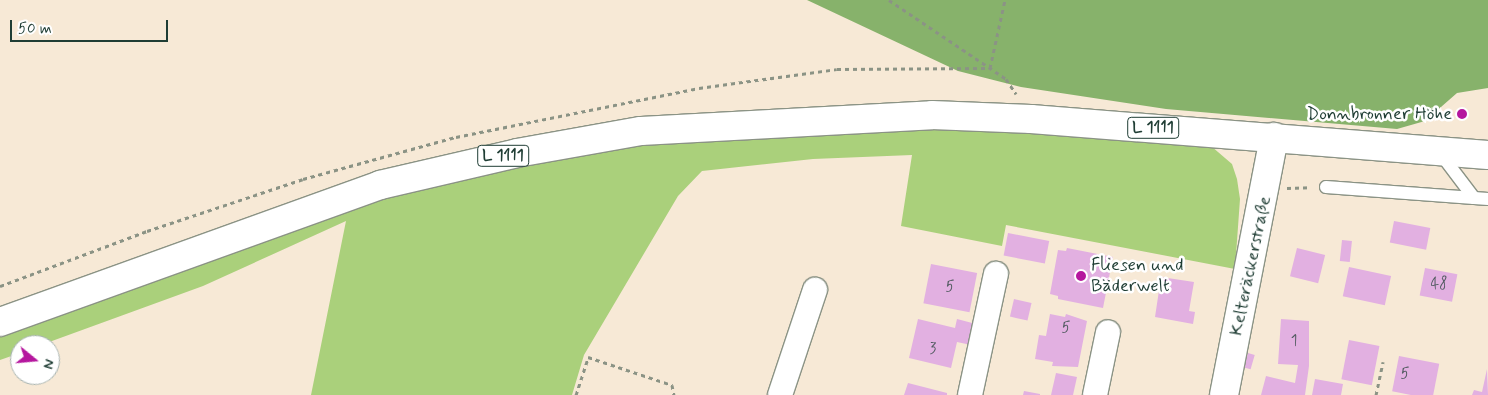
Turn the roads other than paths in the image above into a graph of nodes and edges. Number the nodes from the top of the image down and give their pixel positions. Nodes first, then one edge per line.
1 (1274, 137) junction
2 (1438, 150) junction
3 (1488, 154) edge
4 (1326, 187) road end
5 (1474, 198) junction
6 (1488, 199) edge
7 (996, 274) dead end
8 (815, 290) dead end
9 (0, 322) edge
10 (1108, 332) dead end
11 (780, 395) edge
12 (970, 395) edge
13 (1095, 395) edge
14 (1224, 395) edge

1 - 2 main road, L 1111
1 - 9 main road, L 1111
1 - 14 main road, Kelteräckerstraße
2 - 3 main road, L 1111
2 - 5 lane
4 - 5 lane
5 - 6 lane
7 - 12 street
8 - 11 street
10 - 13 street

